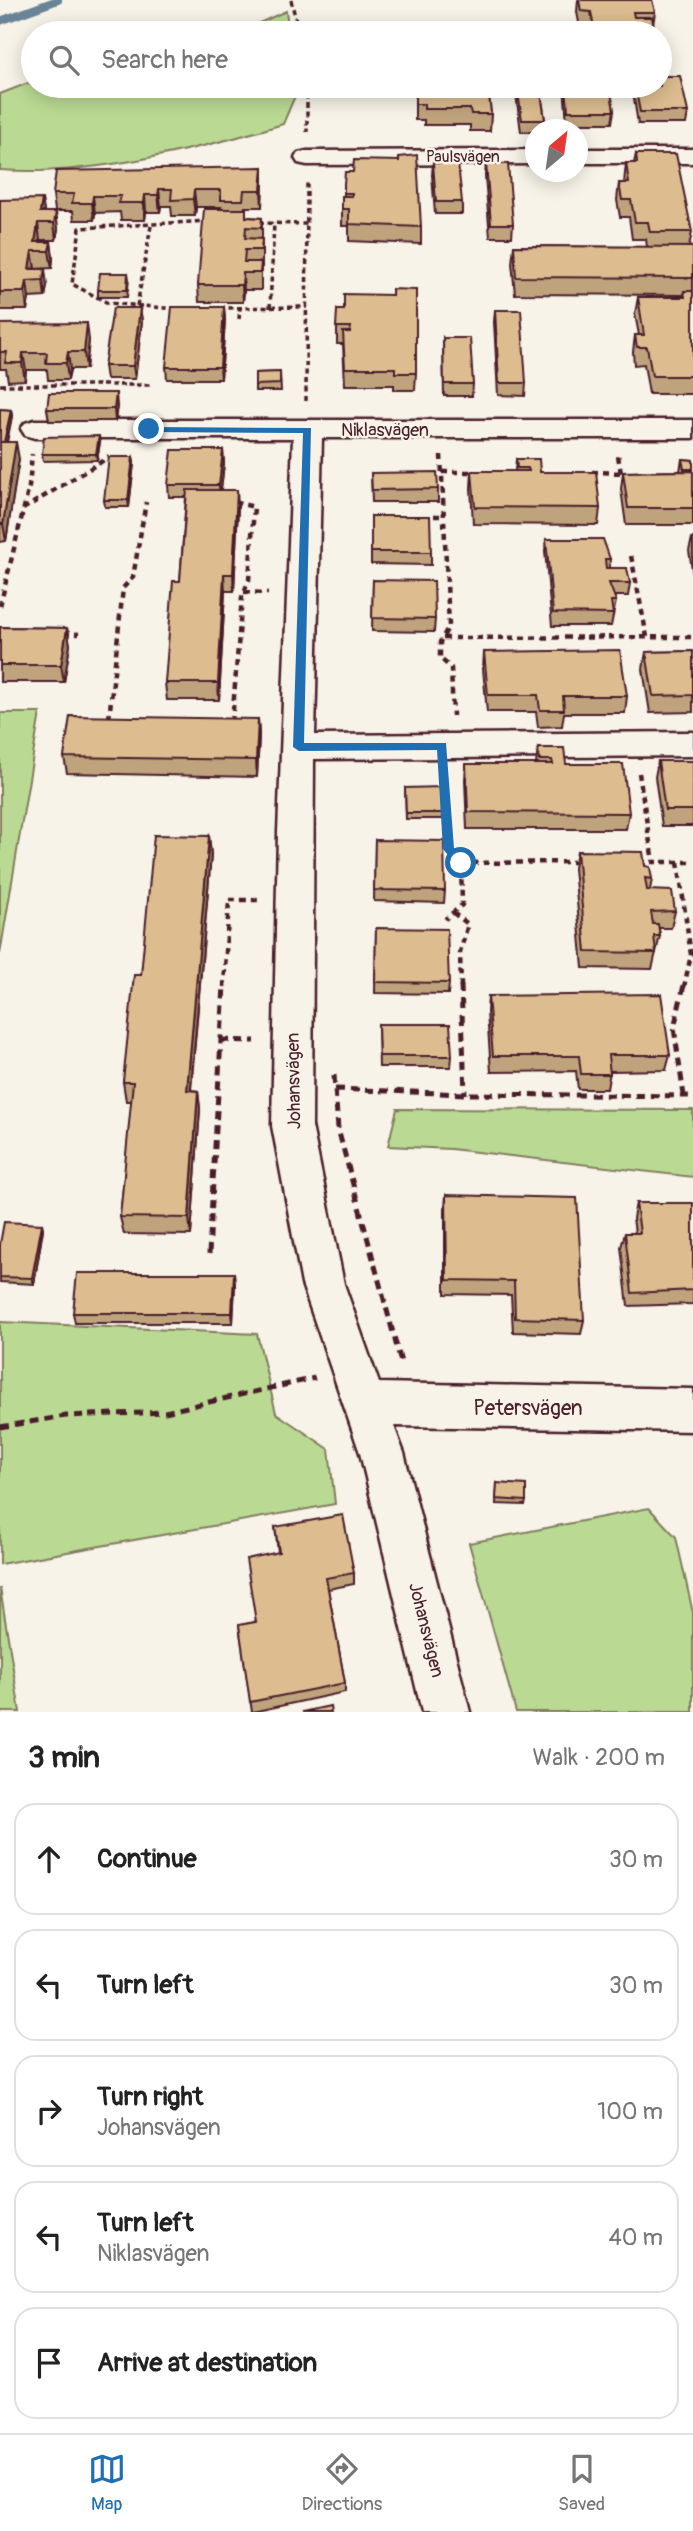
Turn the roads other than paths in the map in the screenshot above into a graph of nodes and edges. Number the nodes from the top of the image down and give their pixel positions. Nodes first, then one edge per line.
1 (588, 156) edge
2 (693, 156) edge
3 (525, 157) edge
4 (307, 158) road end
5 (35, 429) road end
6 (693, 429) edge
7 (308, 430) junction
8 (693, 744) edge
9 (299, 747) junction
10 (358, 1389) junction
11 (693, 1410) edge
12 (446, 1712) edge

1 - 2 street
3 - 4 street, Paulsvägen
5 - 7 street, Niklasvägen
6 - 7 street, Niklasvägen
7 - 9 street, Johansvägen
8 - 9 street
9 - 10 street, Johansvägen
10 - 11 street, Petersvägen
10 - 12 street, Johansvägen

